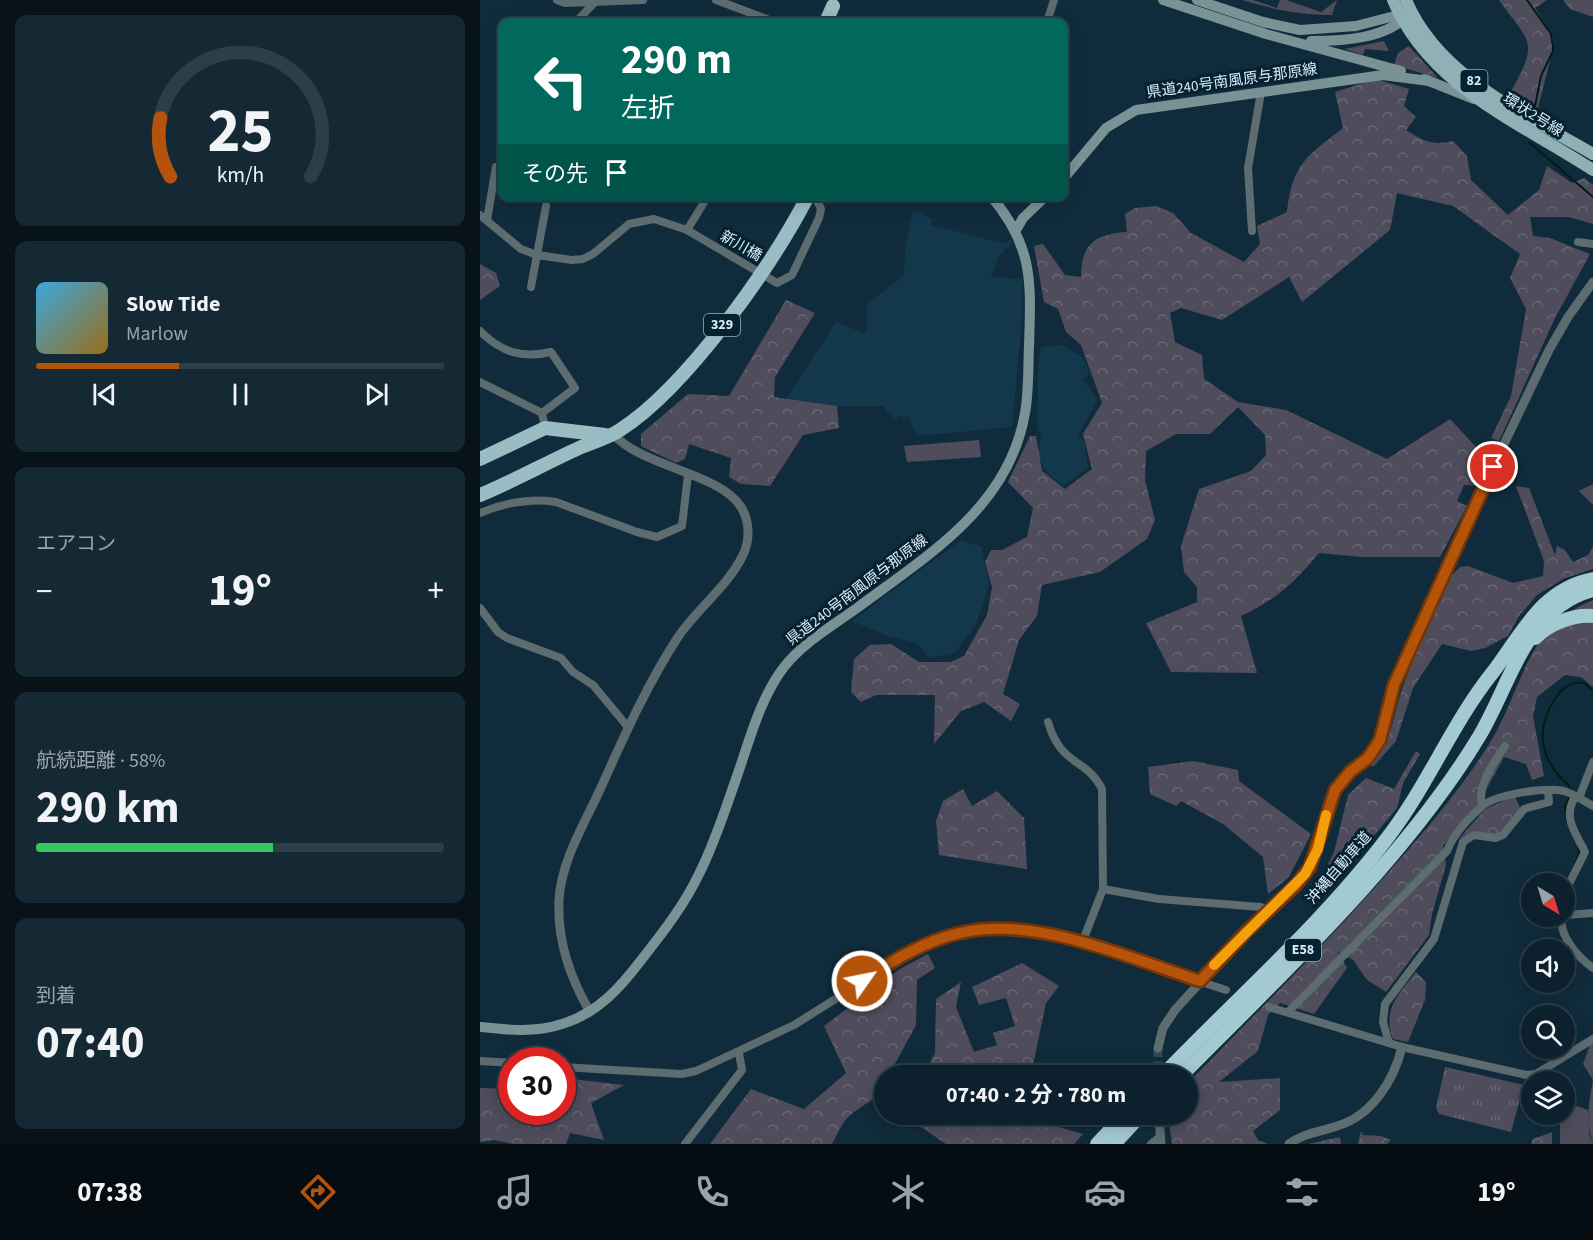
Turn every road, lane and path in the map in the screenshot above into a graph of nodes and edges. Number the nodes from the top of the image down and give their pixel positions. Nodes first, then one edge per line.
1 (557, 0) edge
2 (643, 0) edge
3 (716, 0) edge
4 (1054, 0) edge
5 (1163, 0) edge
6 (1197, 0) edge
7 (1393, 0) edge
8 (594, 3) junction
9 (835, 3) edge
10 (1405, 12) edge
11 (580, 18) edge
12 (764, 18) edge
13 (828, 18) edge
14 (1048, 18) edge
15 (1293, 40) junction
16 (1365, 60) junction
17 (1361, 77) junction
18 (1429, 81) junction
19 (1261, 92) junction
20 (1490, 106) junction
21 (1593, 154) edge
22 (498, 167) edge
23 (1593, 170) edge
24 (1068, 173) edge
25 (706, 201) edge
26 (805, 201) edge
27 (817, 201) edge
28 (995, 201) edge
29 (1041, 201) edge
30 (546, 206) dead end
31 (483, 217) edge
32 (1016, 230) junction
33 (1252, 231) dead end
34 (690, 232) junction
35 (1578, 243) dead end
36 (1593, 244) edge
37 (537, 255) junction
38 (1593, 282) edge
39 (531, 286) dead end
40 (480, 331) edge
41 (480, 382) edge
42 (542, 413) junction
43 (545, 428) junction
44 (613, 434) junction
45 (481, 455) edge
46 (688, 475) junction
47 (480, 495) edge
48 (480, 513) edge
49 (1593, 579) edge
50 (1593, 590) edge
51 (480, 608) edge
52 (1593, 616) edge
53 (1520, 658) junction
54 (1048, 722) dead end
55 (628, 727) junction
56 (1505, 746) dead end
57 (1593, 762) edge
58 (1548, 790) junction
59 (1574, 795) junction
60 (1482, 805) junction
61 (1593, 806) edge
62 (1574, 873) edge
63 (1103, 890) junction
64 (1268, 910) junction
65 (1593, 913) edge
66 (1575, 915) edge
67 (1563, 927) edge
68 (1082, 943) junction
69 (1593, 968) edge
70 (1200, 981) junction
71 (1226, 990) dead end
72 (1269, 1007) dead end
73 (590, 1012) junction
74 (1287, 1012) junction
75 (480, 1027) edge
76 (1593, 1039) edge
77 (1389, 1043) junction
78 (1402, 1047) junction
79 (1158, 1048) tunnel mouth
80 (739, 1053) junction
81 (480, 1060) edge
82 (498, 1062) edge
83 (1173, 1065) edge
84 (1192, 1065) edge
85 (576, 1067) edge
86 (1115, 1125) edge
87 (1132, 1125) edge
88 (1159, 1125) edge
89 (1160, 1141) edge
90 (685, 1144) edge
91 (1097, 1144) edge
92 (1114, 1144) edge
93 (1151, 1144) edge
94 (1289, 1144) edge

1 - 8 street
2 - 8 street
3 - 12 street
4 - 14 street
5 - 15 main road
6 - 10 main road
7 - 10 main road, 環状2号線 / 82
8 - 11 street
9 - 13 highway
10 - 15 main road
10 - 20 main road, 環状2号線 / 82
10 - 21 main road, 環状2号線 / 82
15 - 16 main road
16 - 17 main road
16 - 18 main road
17 - 18 main road, 県道240号南風原与那原線
17 - 19 main road, 県道240号南風原与那原線
18 - 20 main road
19 - 24 main road, 県道240号南風原与那原線
19 - 33 street
20 - 23 main road, 環状2号線 / 82
22 - 31 street
25 - 34 street
26 - 44 highway, 329
27 - 34 street, 新川橋
28 - 32 main road, 県道240号南風原与那原線
29 - 32 main road
30 - 37 street
31 - 37 street
32 - 73 main road, 県道240号南風原与那原線
34 - 37 street, 新川橋
35 - 36 street
37 - 39 street
38 - 64 street
40 - 42 street
41 - 42 street
42 - 43 street
43 - 44 highway
43 - 45 highway
44 - 46 street
44 - 47 highway, 329
46 - 48 street
46 - 55 street
49 - 83 highway, 沖縄自動車道 / E58
50 - 53 highway, E58
51 - 55 street
52 - 53 highway, E58
53 - 84 highway, 沖縄自動車道 / E58
54 - 63 street
55 - 73 street
56 - 60 street
57 - 59 street
58 - 59 street
58 - 60 street
58 - 77 street
59 - 61 street
59 - 62 street
60 - 74 street
63 - 64 street
63 - 68 street
64 - 70 street
65 - 66 street
67 - 69 street
68 - 70 street
68 - 80 street
70 - 71 street
70 - 79 street
72 - 74 street
73 - 75 main road, 県道240号南風原与那原線
74 - 77 street
76 - 78 street
77 - 78 street
78 - 94 street
80 - 85 street
80 - 90 street
81 - 82 street
86 - 91 highway
87 - 92 highway
88 - 89 street
89 - 93 street

